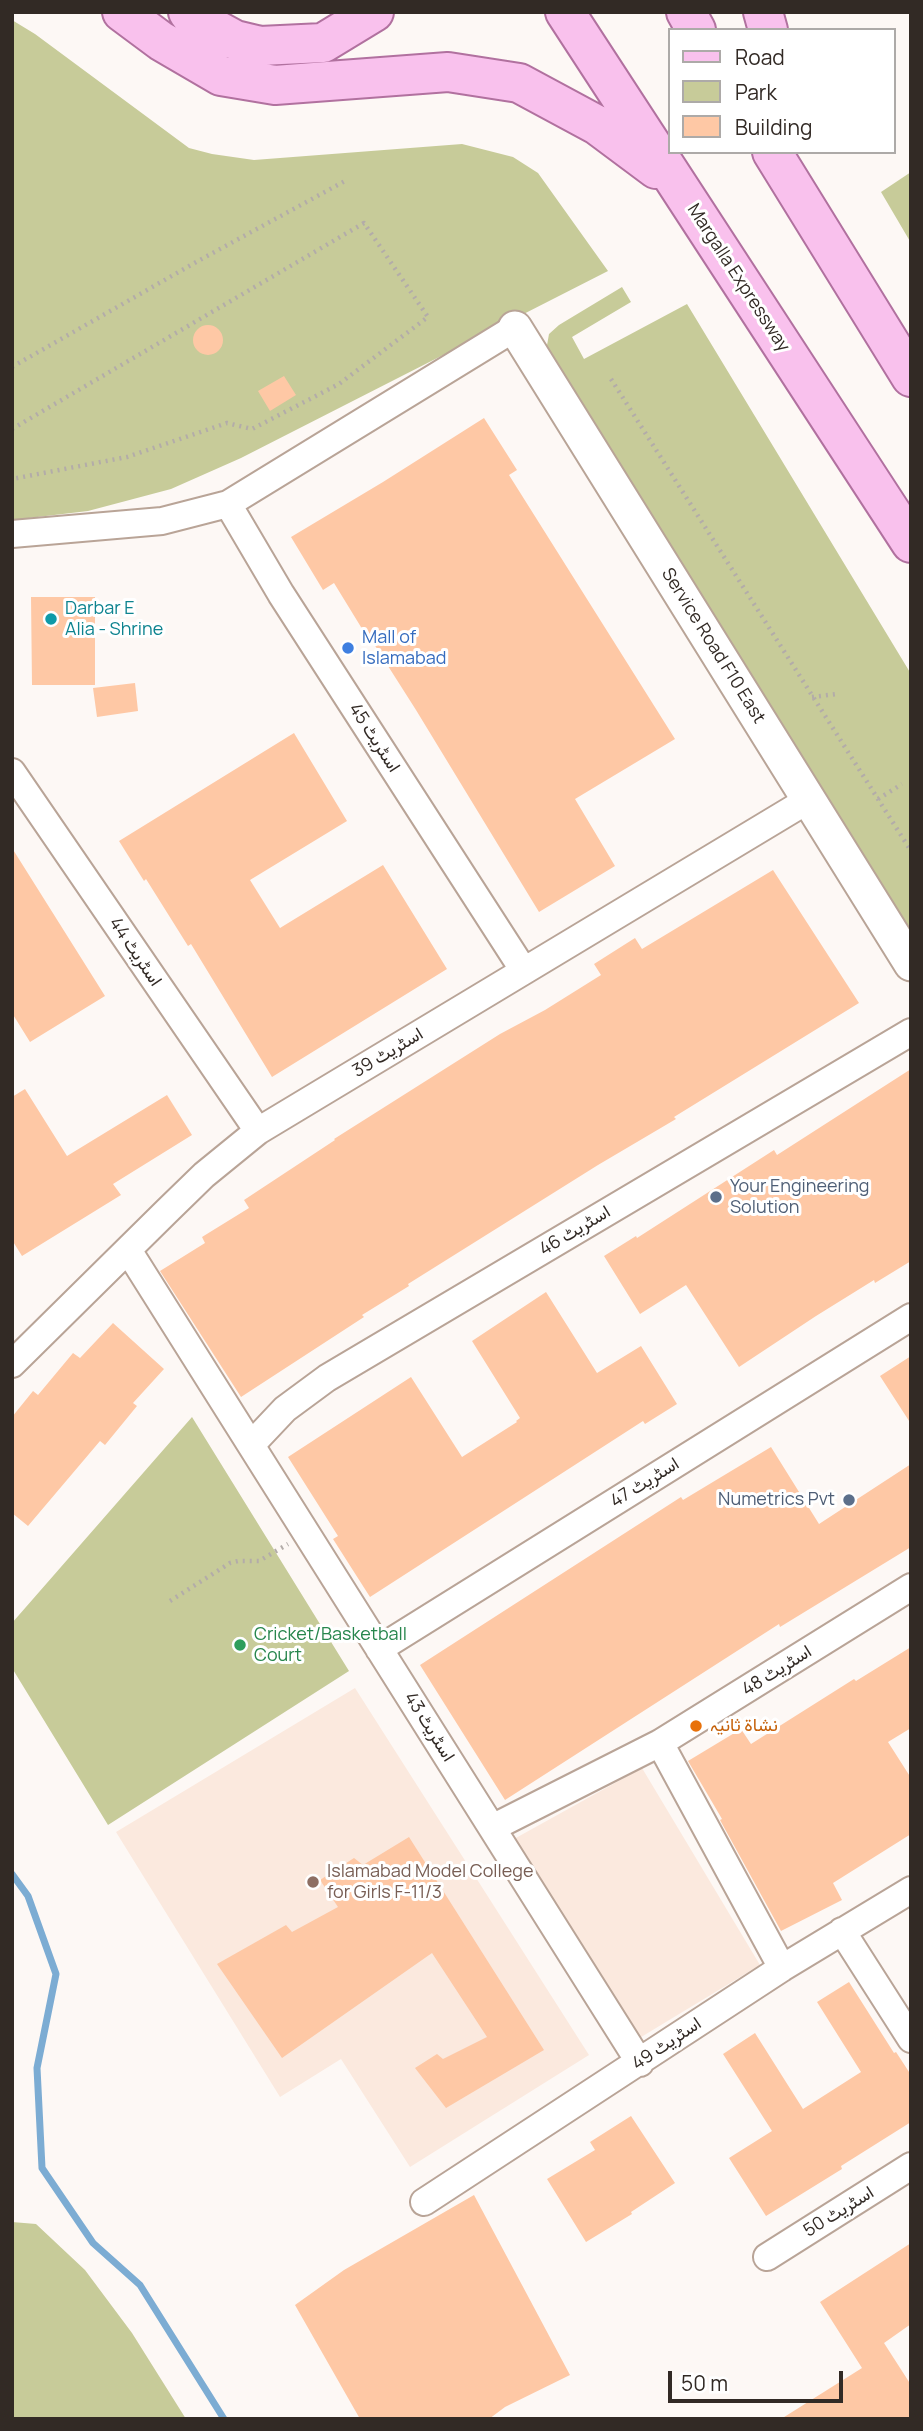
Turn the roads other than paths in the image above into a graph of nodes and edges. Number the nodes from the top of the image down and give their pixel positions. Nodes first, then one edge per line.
1 (122, 12) edge
2 (188, 12) edge
3 (374, 12) edge
4 (565, 12) edge
5 (686, 12) edge
6 (695, 28) edge
7 (773, 154) edge
8 (795, 154) edge
9 (677, 184) junction
10 (804, 204) junction
11 (515, 328) joint
12 (911, 377) edge
13 (228, 504) junction
14 (12, 534) edge
15 (911, 543) edge
16 (12, 772) edge
17 (808, 800) junction
18 (911, 964) edge
19 (524, 971) junction
20 (911, 1032) edge
21 (258, 1131) junction
22 (128, 1250) junction
23 (911, 1317) edge
24 (16, 1349) edge
25 (251, 1445) junction
26 (911, 1587) edge
27 (379, 1649) junction
28 (660, 1743) junction
29 (492, 1828) junction
30 (911, 1890) edge
31 (842, 1931) junction
32 (782, 1968) junction
33 (911, 2039) edge
34 (640, 2063) junction
35 (911, 2166) edge
36 (424, 2202) dead end
37 (767, 2257) dead end

1 - 9 main road
2 - 3 main road
4 - 9 main road, Margalla Expressway
5 - 6 main road
7 - 10 main road
8 - 10 main road
9 - 15 main road, Margalla Expressway
10 - 12 main road
11 - 13 street
11 - 17 street, Service Road F10 East
13 - 14 street
13 - 19 street, اسٹریٹ 45
16 - 21 street, اسٹریٹ 44
17 - 18 street, Service Road F10 East
17 - 19 street, اسٹریٹ 39
19 - 21 street, اسٹریٹ 39
20 - 25 street, اسٹریٹ 46
21 - 22 street, اسٹریٹ 39
22 - 24 street, اسٹریٹ 39
22 - 25 street, اسٹریٹ 43
23 - 27 street, اسٹریٹ 47
25 - 27 street, اسٹریٹ 43
26 - 28 street, اسٹریٹ 48
27 - 29 street, اسٹریٹ 43
28 - 29 street, اسٹریٹ 48
28 - 32 street
29 - 34 street, اسٹریٹ 43
30 - 31 street, اسٹریٹ 49
31 - 32 street, اسٹریٹ 49
31 - 33 street
32 - 34 street, اسٹریٹ 49
34 - 36 street, اسٹریٹ 49
35 - 37 street, اسٹریٹ 50

